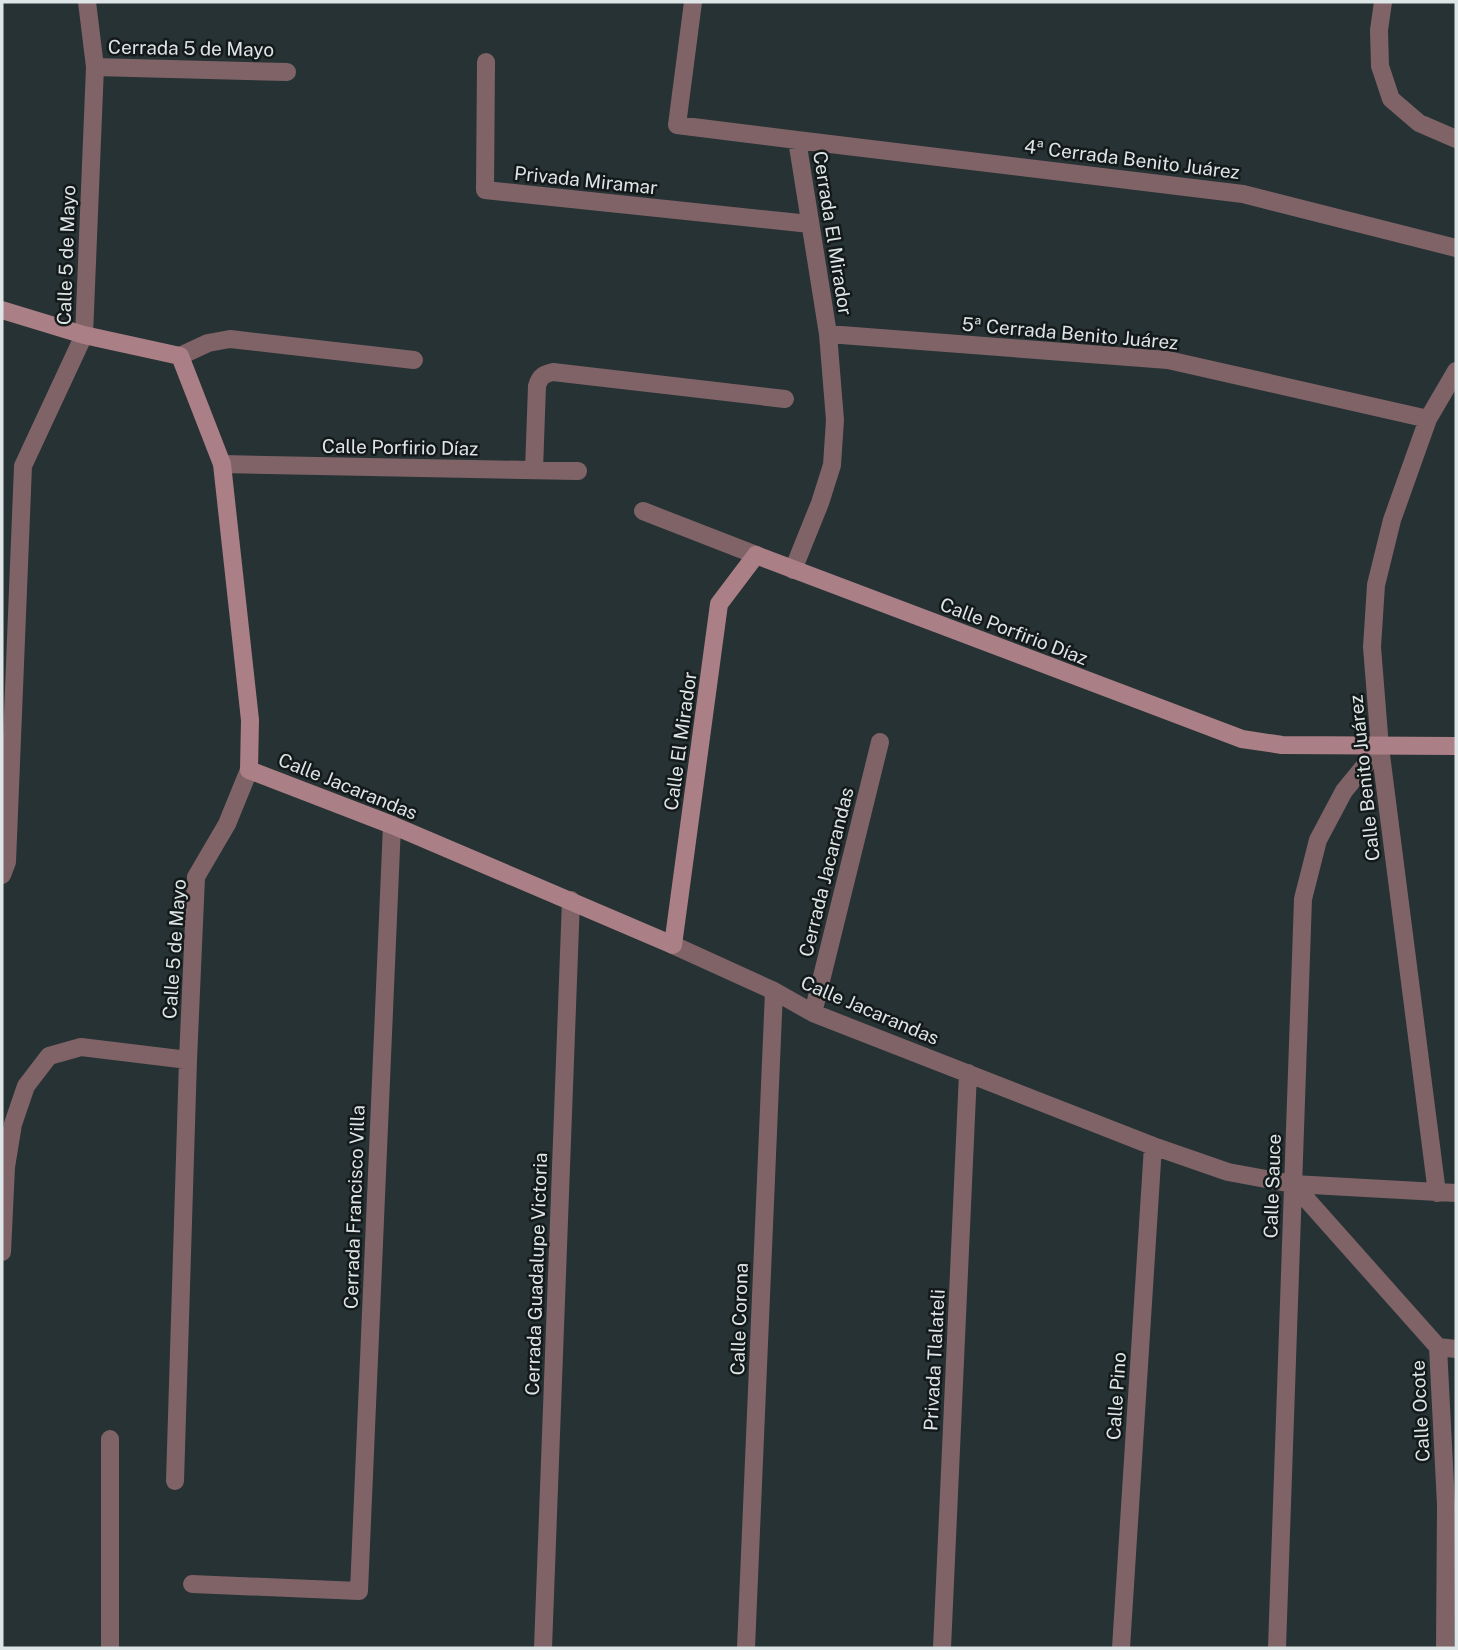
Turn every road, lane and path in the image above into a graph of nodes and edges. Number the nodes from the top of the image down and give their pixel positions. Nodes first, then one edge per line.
1 (87, 2) edge
2 (693, 2) edge
3 (1383, 2) edge
4 (486, 62) dead end
5 (95, 67) junction
6 (287, 72) dead end
7 (1456, 139) edge
8 (797, 140) junction
9 (810, 224) junction
10 (1456, 248) edge
11 (2, 310) edge
12 (828, 334) junction
13 (84, 335) junction
14 (180, 356) junction
15 (414, 360) dead end
16 (1456, 371) edge
17 (785, 399) dead end
18 (1429, 419) junction
19 (222, 464) junction
20 (534, 470) junction
21 (578, 471) dead end
22 (643, 511) dead end
23 (756, 555) junction
24 (793, 570) junction
25 (880, 742) dead end
26 (1456, 746) edge
27 (1380, 747) junction
28 (249, 770) junction
29 (392, 825) junction
30 (2, 875) edge
31 (571, 900) junction
32 (673, 944) junction
33 (774, 991) junction
34 (813, 1013) junction
35 (188, 1060) junction
36 (968, 1073) junction
37 (1153, 1146) junction
38 (1293, 1184) junction
39 (1437, 1193) junction
40 (1456, 1193) edge
41 (2, 1252) edge
42 (1447, 1348) edge
43 (110, 1439) dead end
44 (175, 1481) dead end
45 (1451, 1506) edge
46 (192, 1584) dead end
47 (110, 1648) edge
48 (543, 1648) edge
49 (746, 1648) edge
50 (942, 1648) edge
51 (1121, 1648) edge
52 (1277, 1648) edge
53 (1445, 1648) edge

1 - 5 street, Calle 5 de Mayo
2 - 8 street, Cerrada El Mirador
3 - 7 street
4 - 9 street, Privada Miramar
5 - 6 street, Cerrada 5 de Mayo
5 - 13 street, Calle 5 de Mayo
8 - 9 street, Cerrada El Mirador
8 - 10 street, 4ª Cerrada Benito Juárez
9 - 12 street, Cerrada El Mirador
11 - 13 street
12 - 18 street, 5ª Cerrada Benito Juárez
12 - 24 street, Cerrada El Mirador
13 - 14 street
13 - 30 street, Calle 5 de Mayo
14 - 15 street
14 - 19 street, Calle 5 de Mayo
16 - 18 street, Calle Benito Juárez
17 - 20 street
18 - 27 street, Calle Benito Juárez
19 - 20 street, Calle Porfirio Díaz
19 - 28 street, Calle 5 de Mayo
20 - 21 street, Calle Porfirio Díaz
22 - 23 street, Calle Porfirio Díaz
23 - 24 street, Calle Porfirio Díaz
23 - 32 street, Calle El Mirador
24 - 27 street, Calle Porfirio Díaz
25 - 34 street, Cerrada Jacarandas
26 - 27 street, Calle Porfirio Díaz
27 - 38 street, Calle Sauce
27 - 39 street, Calle Benito Juárez
28 - 29 street, Calle Jacarandas
28 - 35 street, Calle 5 de Mayo
29 - 31 street, Calle Jacarandas
29 - 46 street, Cerrada Francisco Villa
31 - 32 street, Calle Jacarandas
31 - 48 street, Cerrada Guadalupe Victoria
32 - 33 street, Calle Jacarandas
33 - 34 street, Calle Jacarandas
33 - 49 street, Calle Corona
34 - 36 street, Calle Jacarandas
35 - 41 street
35 - 44 street, Calle 5 de Mayo
36 - 37 street, Calle Jacarandas
36 - 50 street, Privada Tlalateli
37 - 38 street, Calle Jacarandas
37 - 51 street, Calle Pino
38 - 39 street, Calle Jacarandas
38 - 42 street, Calle Ocote
38 - 52 street, Calle Sauce
39 - 40 street, Calle Jacarandas
42 - 45 street, Calle Ocote
43 - 47 street
45 - 53 street, Calle Ocote

